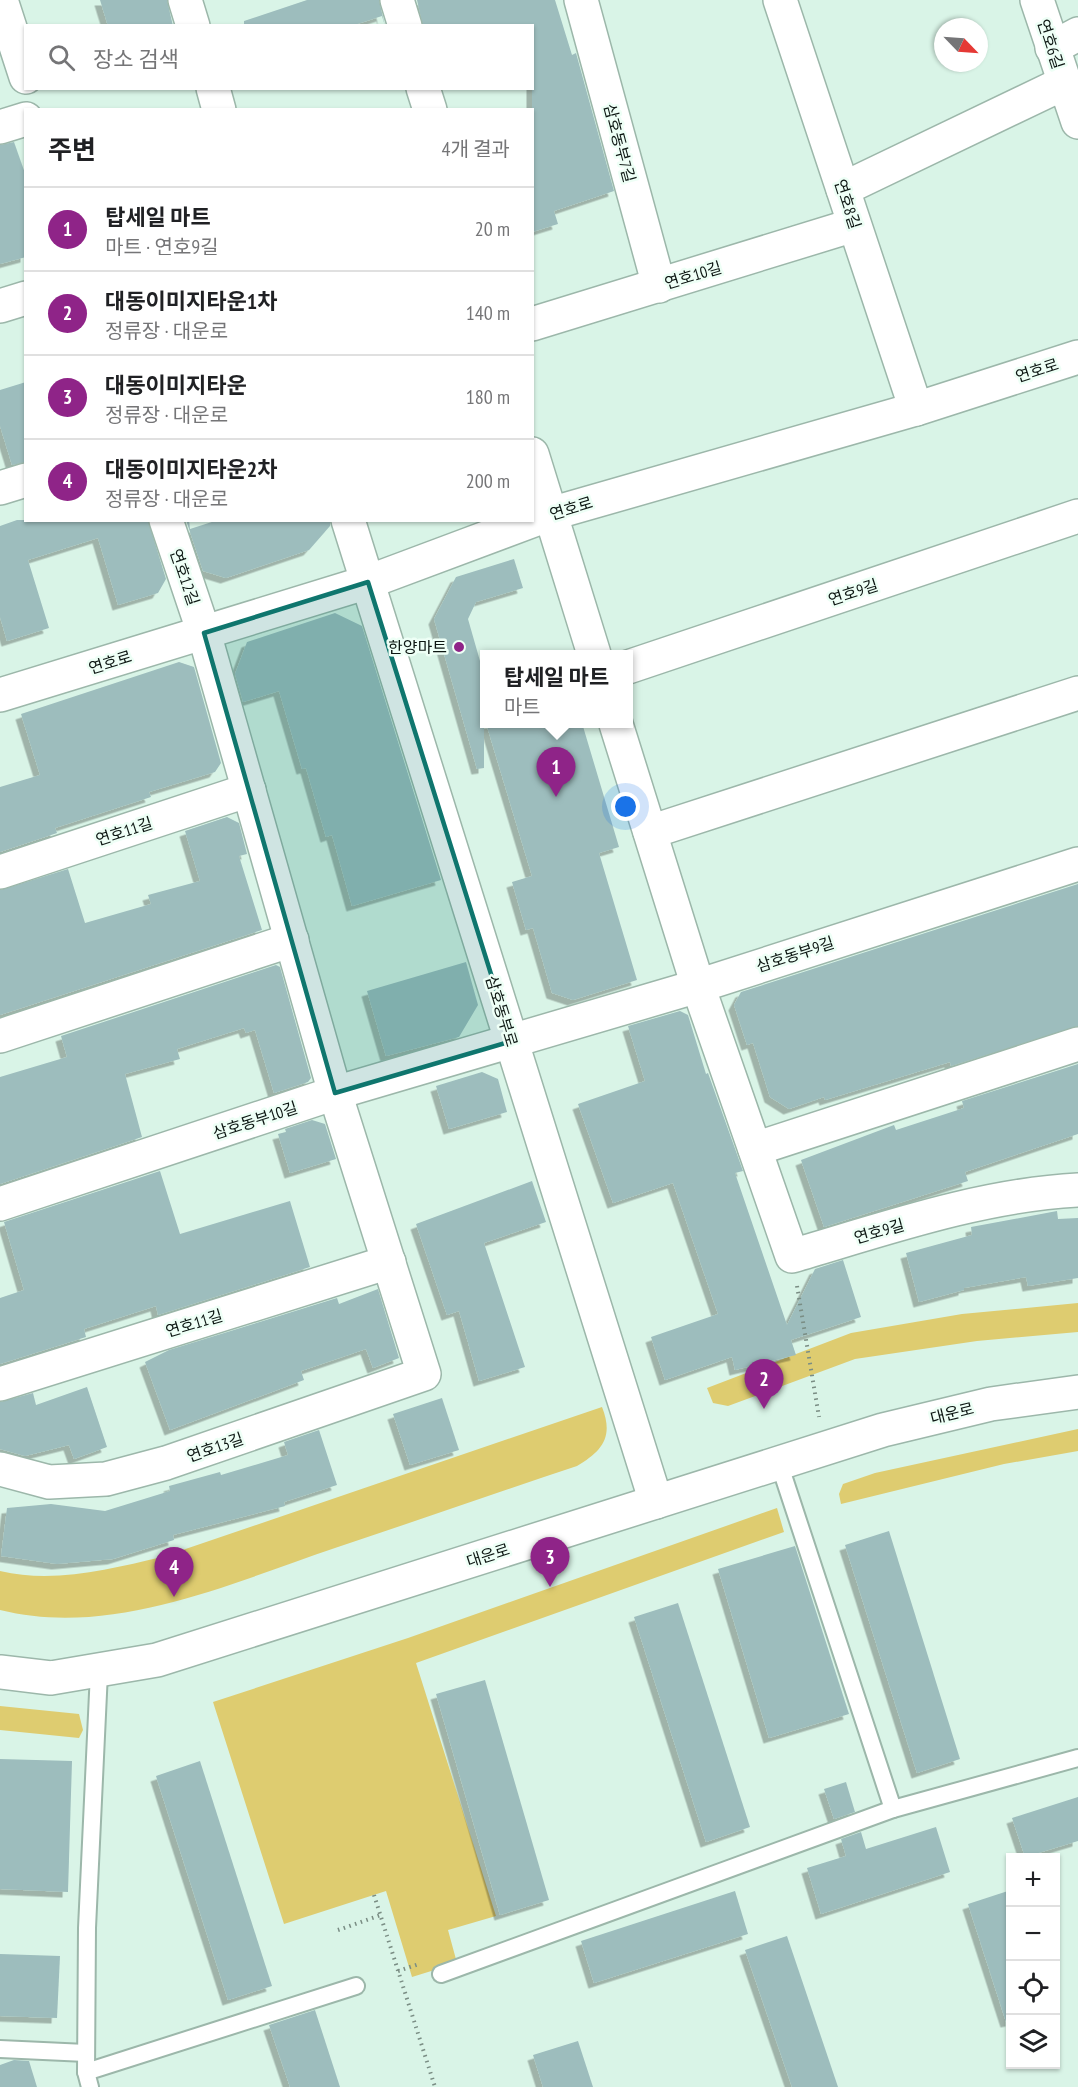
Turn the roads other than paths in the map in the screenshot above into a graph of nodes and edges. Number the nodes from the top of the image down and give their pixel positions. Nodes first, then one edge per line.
1 (2, 0) edge
2 (185, 0) edge
3 (397, 0) edge
4 (582, 0) edge
5 (780, 0) edge
6 (1037, 0) edge
7 (192, 24) edge
8 (404, 24) edge
9 (1065, 41) edge
10 (24, 71) edge
11 (1064, 83) junction
12 (30, 90) edge
13 (214, 90) edge
14 (424, 90) edge
15 (35, 108) edge
16 (218, 108) edge
17 (429, 108) edge
18 (24, 120) edge
19 (1078, 122) edge
20 (0, 127) edge
21 (843, 189) junction
22 (854, 225) junction
23 (659, 286) junction
24 (24, 299) edge
25 (0, 306) edge
26 (534, 323) edge
27 (1078, 357) edge
28 (916, 409) junction
29 (534, 461) edge
30 (24, 481) edge
31 (0, 488) edge
32 (550, 514) junction
33 (1078, 516) edge
34 (534, 520) edge
35 (167, 522) edge
36 (349, 522) edge
37 (529, 522) edge
38 (368, 582) junction
39 (204, 633) junction
40 (593, 650) edge
41 (633, 665) edge
42 (1078, 693) edge
43 (0, 695) edge
44 (618, 728) edge
45 (249, 790) junction
46 (650, 832) junction
47 (1078, 864) edge
48 (0, 872) edge
49 (292, 940) junction
50 (698, 986) junction
51 (0, 1036) edge
52 (512, 1041) junction
53 (1078, 1044) edge
54 (335, 1093) junction
55 (755, 1149) junction
56 (1078, 1190) edge
57 (0, 1204) edge
58 (389, 1262) junction
59 (0, 1384) edge
60 (1078, 1392) edge
61 (779, 1463) junction
62 (0, 1469) edge
63 (657, 1502) junction
64 (0, 1672) edge
65 (99, 1672) junction
66 (1078, 1758) edge
67 (893, 1809) junction
68 (441, 1974) dead end
69 (356, 1986) dead end
70 (0, 2049) edge
71 (86, 2053) junction
72 (88, 2080) edge

1 - 10 street
2 - 7 street
3 - 8 street
4 - 23 street, 삼호동부7길
5 - 21 street, 연호8길
6 - 9 street, 연호6길
9 - 11 street, 연호6길
11 - 19 street, 연호6길
11 - 21 street
12 - 15 street
13 - 16 street
14 - 17 street
18 - 20 street
21 - 22 street, 연호8길
22 - 23 street, 연호10길
22 - 28 street, 연호8길
23 - 26 street, 연호10길
24 - 25 street
27 - 28 street, 연호로
28 - 32 street, 연호로
29 - 32 street
30 - 31 street
32 - 34 street, 연호로
32 - 40 street
33 - 41 street, 연호9길
35 - 39 street, 연호12길
36 - 38 street, 삼호동부로
37 - 38 street, 연호로
38 - 39 street, 연호로
38 - 52 street, 삼호동부로
39 - 43 street, 연호로
39 - 45 street
42 - 46 street
44 - 46 street
45 - 48 street, 연호11길
45 - 49 street
46 - 50 street
47 - 50 street, 삼호동부9길
49 - 51 street
49 - 54 street
50 - 52 street, 삼호동부9길
50 - 55 street
52 - 54 street, 삼호동부10길
52 - 63 street, 삼호동부로
53 - 55 street
54 - 57 street, 삼호동부10길
54 - 58 street
55 - 56 street, 연호9길
58 - 59 street, 연호11길
58 - 62 street, 연호13길
60 - 61 street, 대운로
61 - 63 street, 대운로
61 - 67 lane
63 - 65 street, 대운로
64 - 65 street, 대운로
65 - 71 lane
66 - 67 lane
67 - 68 lane
69 - 72 lane
70 - 71 lane
71 - 72 lane

